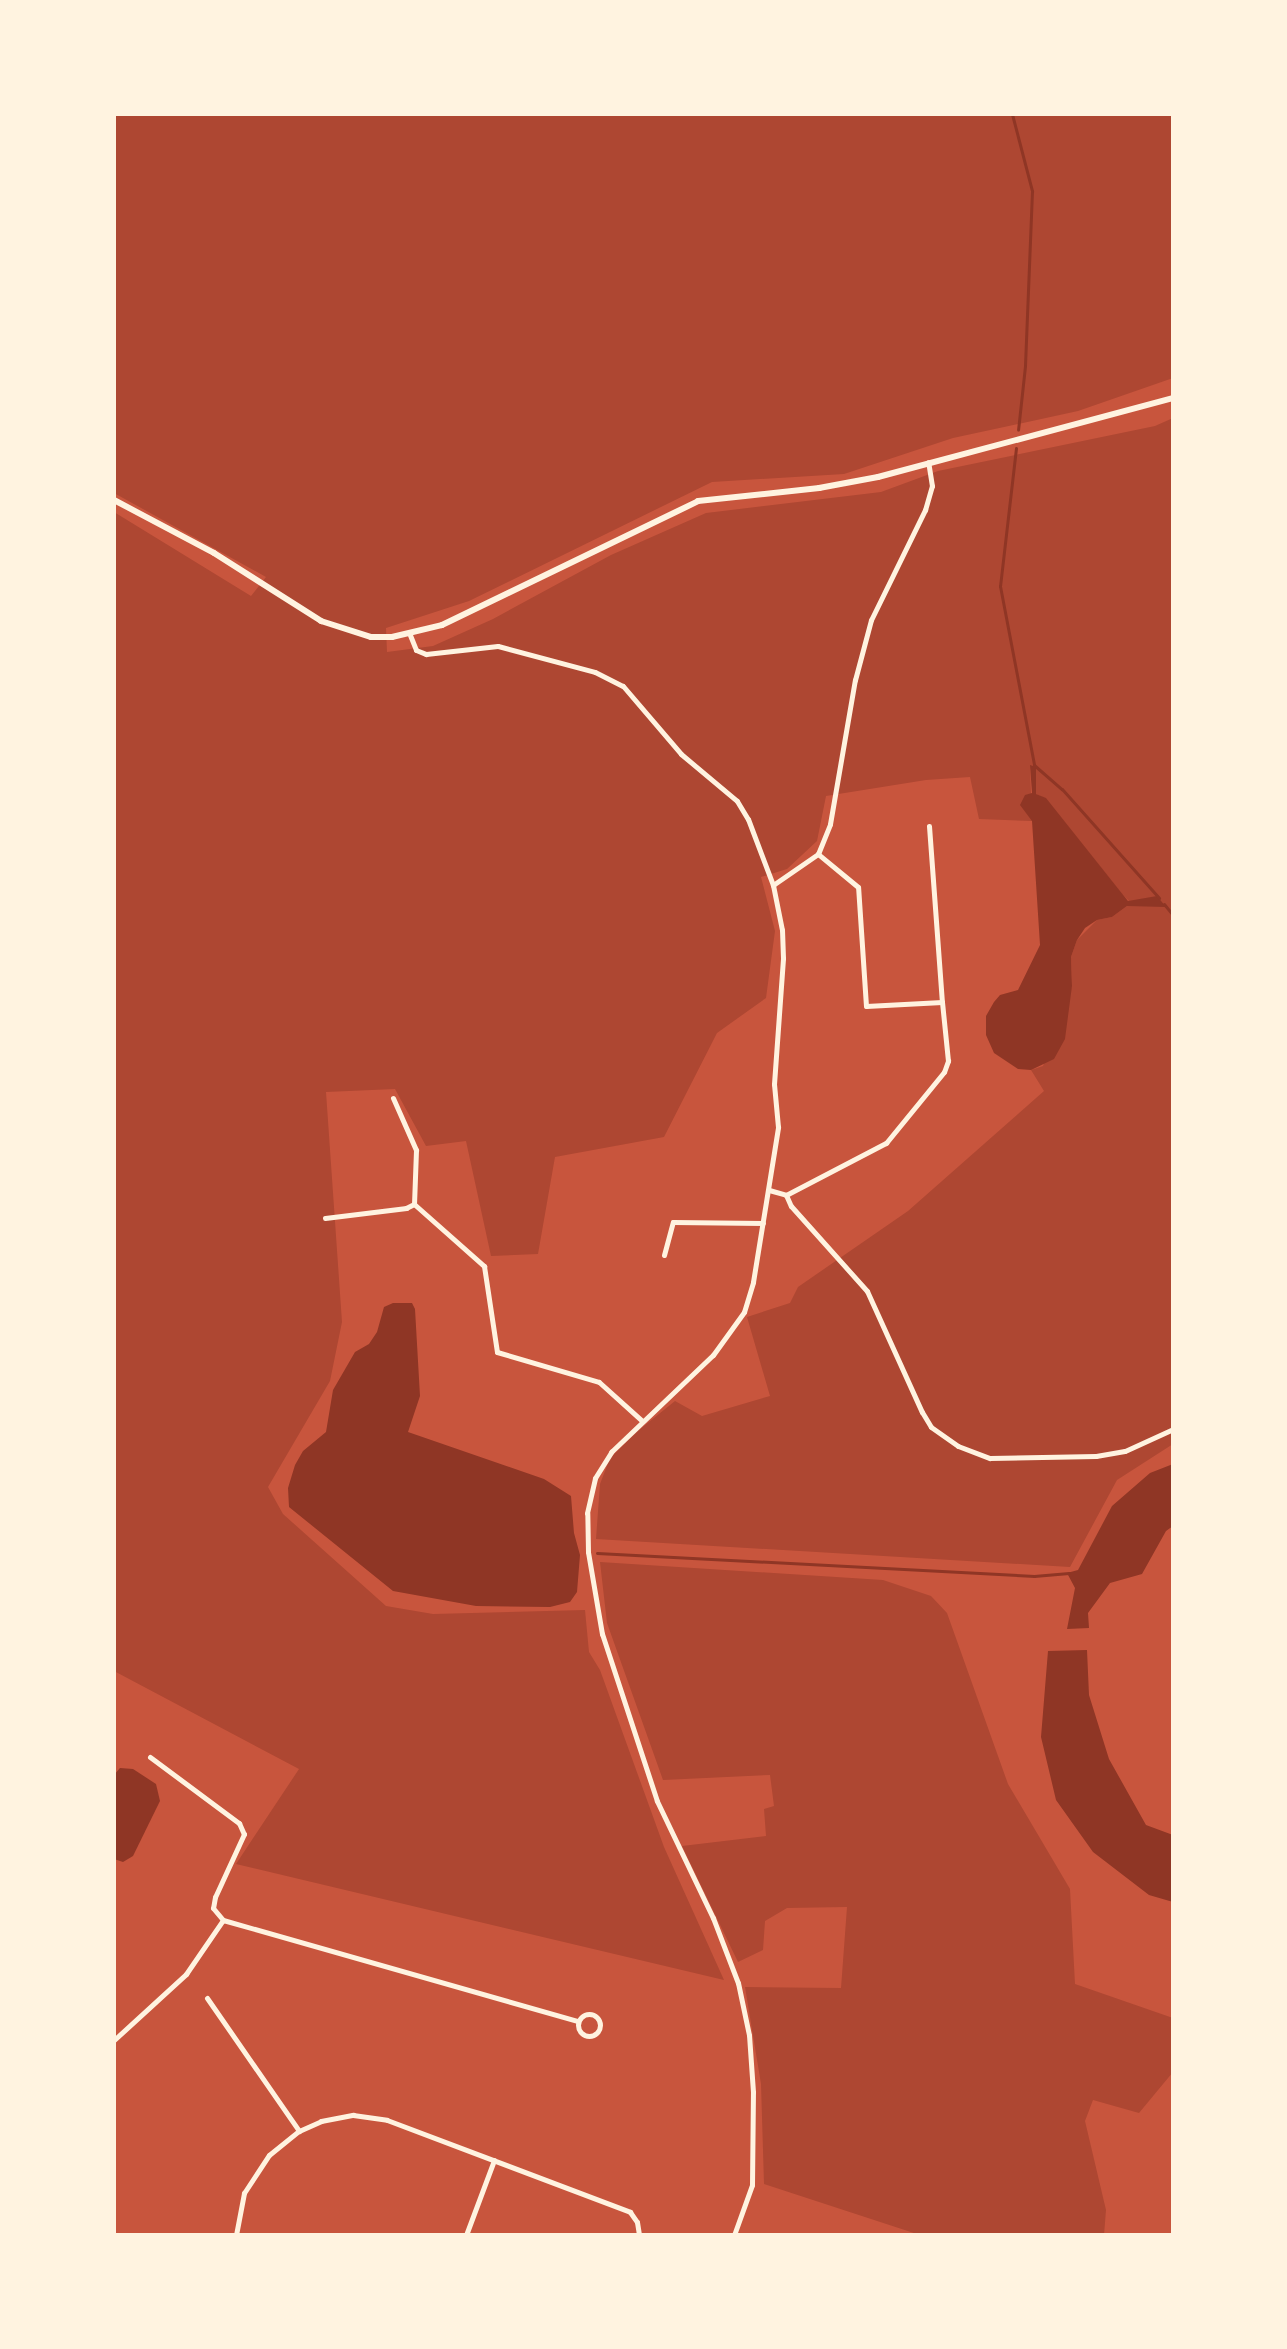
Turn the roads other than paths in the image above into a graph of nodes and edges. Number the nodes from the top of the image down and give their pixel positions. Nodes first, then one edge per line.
1 (1173, 398) edge
2 (928, 462) junction
3 (114, 500) edge
4 (410, 635) junction
5 (929, 826) dead end
6 (818, 854) junction
7 (773, 885) junction
8 (942, 1002) junction
9 (393, 1098) dead end
10 (769, 1190) junction
11 (786, 1195) junction
12 (414, 1204) junction
13 (325, 1218) dead end
14 (763, 1223) junction
15 (664, 1255) dead end
16 (641, 1420) junction
17 (1173, 1429) edge
18 (150, 1757) dead end
19 (223, 1920) junction
20 (207, 1998) dead end
21 (578, 2021) junction
22 (114, 2040) edge
23 (299, 2131) junction
24 (494, 2160) junction
25 (236, 2235) edge
26 (466, 2235) edge
27 (639, 2235) edge
28 (734, 2235) edge

1 - 2 street
2 - 4 street
2 - 6 street
3 - 4 street
4 - 7 street
5 - 8 street
6 - 7 street
6 - 8 street
7 - 10 street
8 - 11 street
9 - 12 street
10 - 11 street
10 - 14 street
11 - 17 street
12 - 13 street
12 - 16 street
14 - 15 street
14 - 16 street
16 - 28 street
18 - 19 street
19 - 21 street
19 - 22 street
20 - 23 street
21 - 21 street
23 - 24 street
23 - 25 street
24 - 26 street
24 - 27 street

